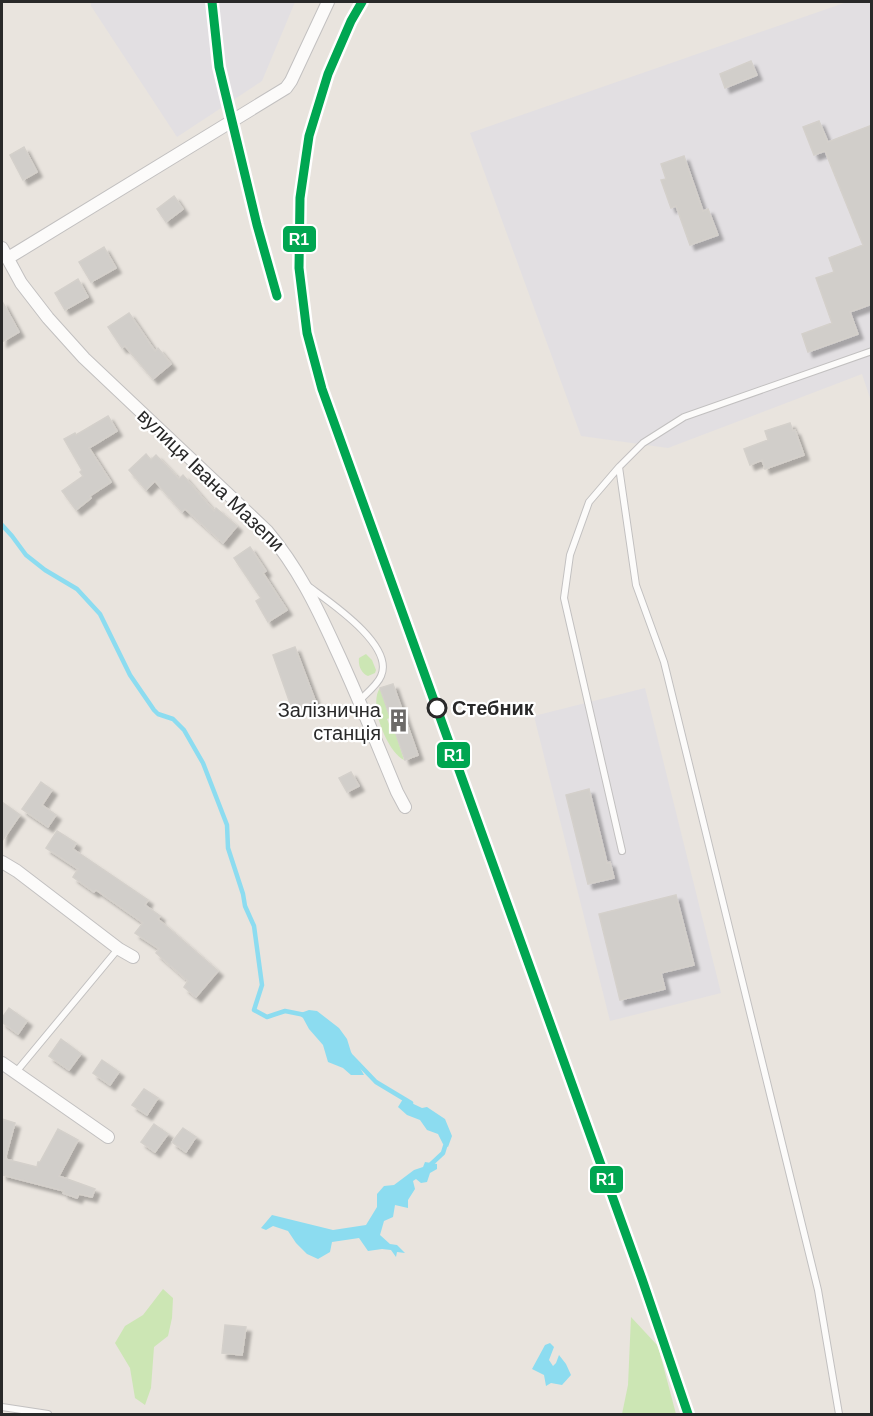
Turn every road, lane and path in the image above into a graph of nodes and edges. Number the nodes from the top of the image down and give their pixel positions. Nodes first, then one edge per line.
1 (328, 2) edge
2 (5, 253) edge
3 (872, 351) edge
4 (619, 467) junction
5 (305, 584) junction
6 (359, 700) junction
7 (405, 807) dead end
8 (622, 851) dead end
9 (2, 862) edge
10 (118, 949) junction
11 (133, 957) dead end
12 (2, 1063) edge
13 (15, 1073) junction
14 (108, 1137) dead end
15 (2, 1407) edge
16 (48, 1414) edge
17 (839, 1414) edge

1 - 2 street
2 - 5 street, вулиця Івана Мазепи
3 - 4 lane
4 - 8 lane
4 - 17 lane
5 - 6 street, вулиця Івана Мазепи
5 - 6 lane
6 - 7 street, вулиця Івана Мазепи
9 - 10 street
10 - 11 street
10 - 13 lane
12 - 13 street
13 - 14 street
15 - 16 lane

